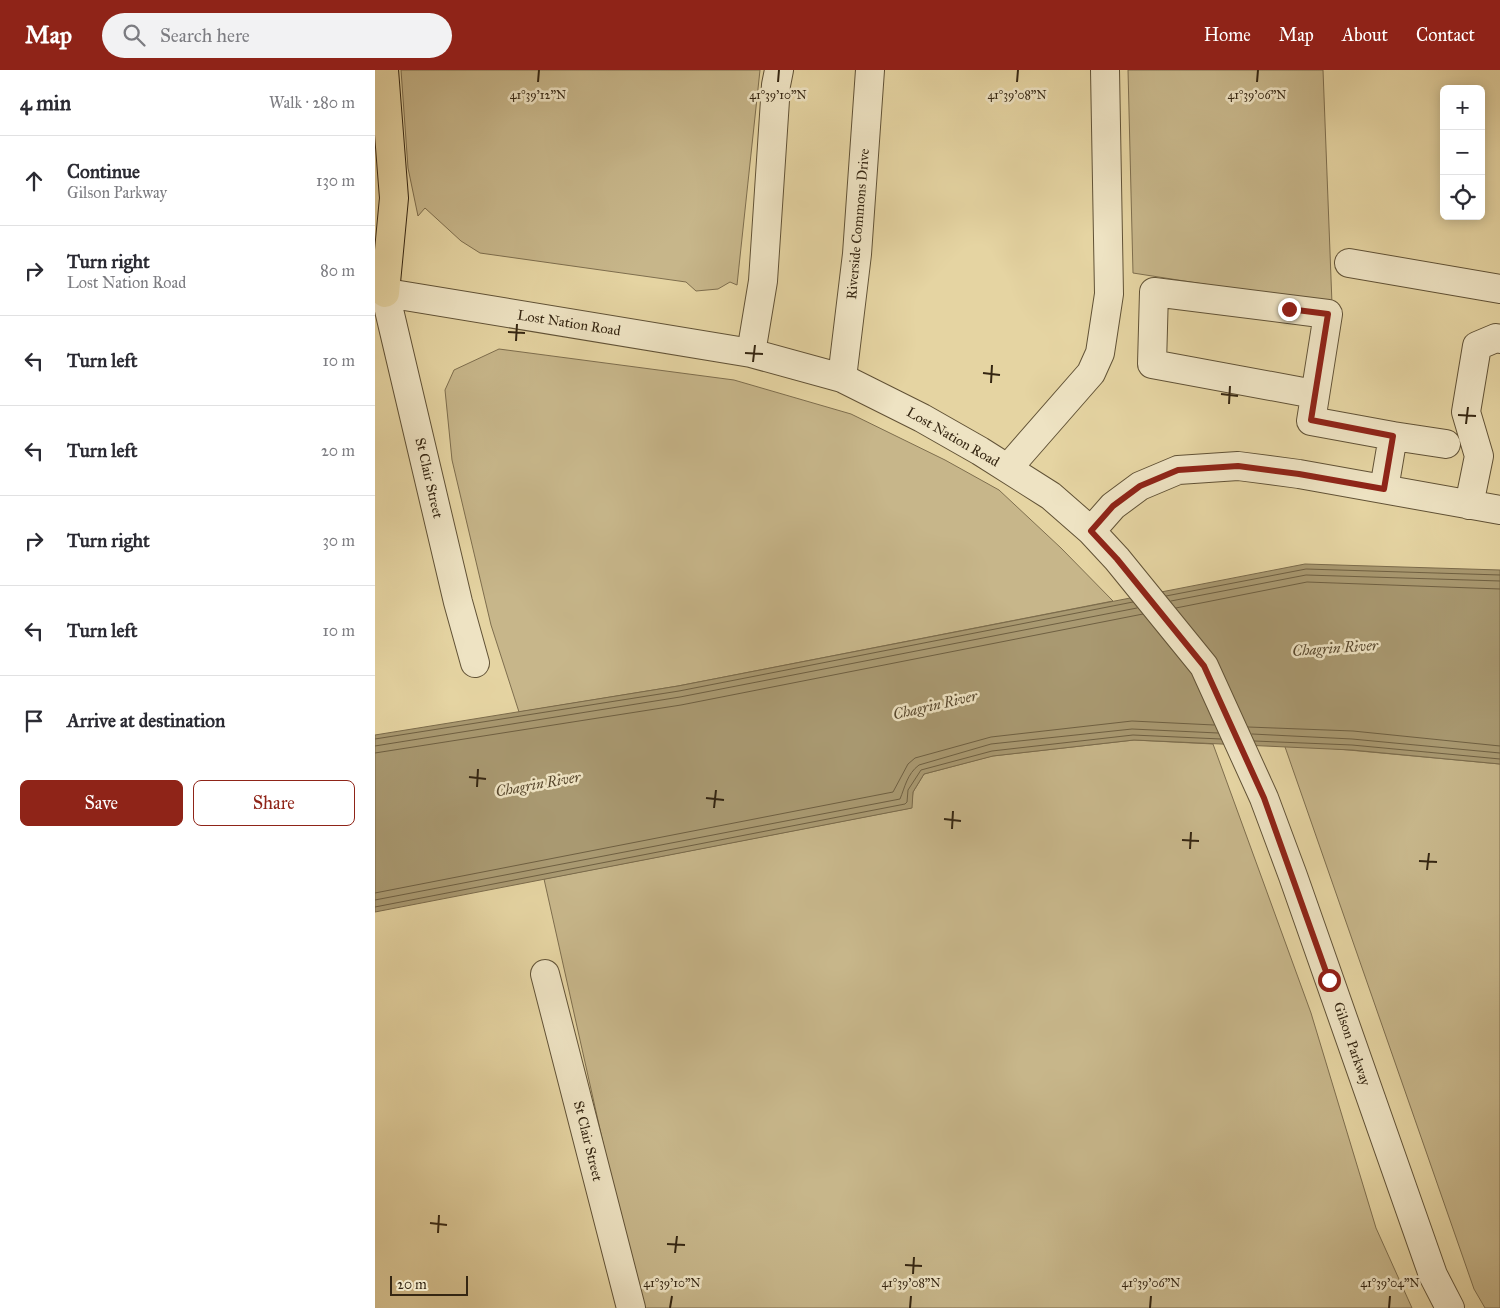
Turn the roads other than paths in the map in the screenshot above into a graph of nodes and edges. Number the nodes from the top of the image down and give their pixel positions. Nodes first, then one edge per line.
1 (385, 70) edge
2 (779, 70) edge
3 (870, 70) edge
4 (1105, 70) edge
5 (375, 254) edge
6 (1349, 263) dead end
7 (1500, 288) edge
8 (380, 292) edge
9 (1500, 339) edge
10 (751, 352) junction
11 (842, 378) junction
12 (1314, 394) junction
13 (1393, 436) junction
14 (1446, 444) dead end
15 (1008, 468) junction
16 (1384, 489) junction
17 (1469, 505) junction
18 (1500, 510) edge
19 (1091, 531) junction
20 (475, 663) dead end
21 (545, 974) dead end
22 (631, 1308) edge
23 (1450, 1308) edge

1 - 8 highway
2 - 10 street
3 - 11 street, Riverside Commons Drive
4 - 15 street
5 - 8 highway
6 - 7 street
8 - 10 street, Lost Nation Road
8 - 20 street, St Clair Street
9 - 17 street
10 - 11 street, Lost Nation Road
11 - 15 street, Lost Nation Road
12 - 12 street
12 - 13 street
13 - 14 street
13 - 16 street
15 - 19 street, Lost Nation Road
16 - 17 street
16 - 19 street
17 - 18 street
19 - 23 street, Gilson Parkway
21 - 22 street, St Clair Street

